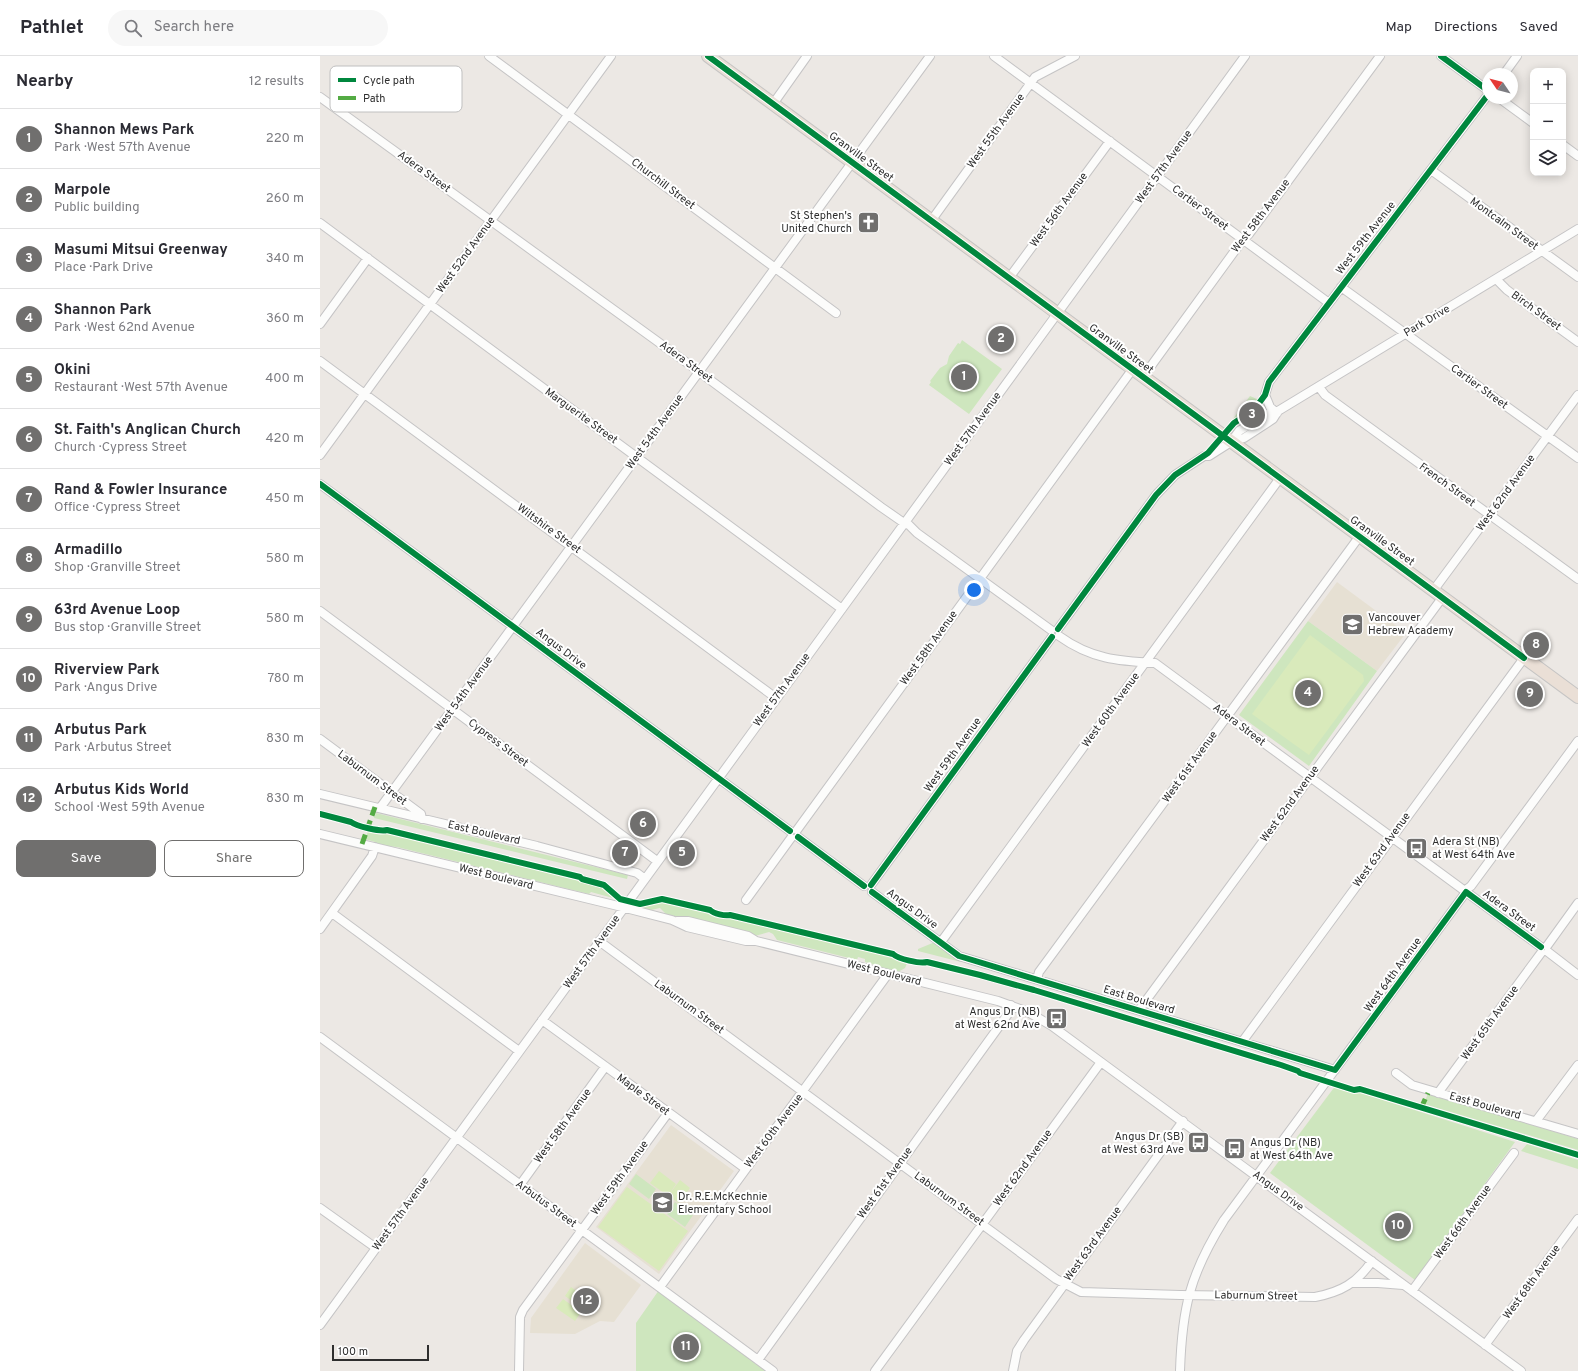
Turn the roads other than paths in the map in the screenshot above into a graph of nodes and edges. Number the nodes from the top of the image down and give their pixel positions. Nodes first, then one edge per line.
1 (489, 56) edge
2 (612, 56) edge
3 (708, 56) edge
4 (807, 56) edge
5 (930, 56) edge
6 (994, 56) edge
7 (1075, 56) edge
8 (1245, 56) edge
9 (1380, 56) edge
10 (1441, 56) edge
11 (1517, 56) edge
12 (1508, 68) edge
13 (1031, 83) junction
14 (1482, 88) edge
15 (320, 97) edge
16 (1482, 99) edge
17 (330, 104) edge
18 (773, 104) junction
19 (1507, 104) edge
20 (341, 112) edge
21 (568, 115) junction
22 (1530, 121) edge
23 (1110, 141) junction
24 (1566, 147) edge
25 (1578, 156) edge
26 (852, 162) junction
27 (1431, 170) junction
28 (1158, 176) junction
29 (492, 220) junction
30 (931, 220) junction
31 (320, 223) edge
32 (1578, 229) edge
33 (1243, 240) junction
34 (1542, 251) junction
35 (368, 258) junction
36 (775, 268) junction
37 (1578, 277) edge
38 (1009, 278) junction
39 (1496, 279) junction
40 (1341, 287) junction
41 (1330, 302) junction
42 (430, 305) junction
43 (836, 313) dead end
44 (1057, 314) junction
45 (320, 324) edge
46 (1406, 334) junction
47 (1578, 342) edge
48 (320, 361) edge
49 (1132, 370) junction
50 (699, 372) junction
51 (1143, 377) junction
52 (1319, 387) junction
53 (364, 394) junction
54 (1578, 395) edge
55 (1276, 413) junction
56 (1548, 436) junction
57 (1231, 442) junction
58 (320, 454) edge
59 (636, 457) junction
60 (1578, 458) edge
61 (1280, 478) junction
62 (320, 484) edge
63 (1489, 516) junction
64 (904, 523) junction
65 (1360, 537) junction
66 (572, 546) junction
67 (980, 578) junction
68 (1578, 579) edge
69 (1438, 594) junction
70 (842, 609) junction
71 (320, 611) edge
72 (513, 626) junction
73 (1055, 633) junction
74 (1524, 658) junction
75 (1146, 662) junction
76 (1578, 697) edge
77 (776, 698) junction
78 (452, 709) junction
79 (1227, 716) junction
80 (320, 739) edge
81 (1578, 741) edge
82 (1310, 778) junction
83 (718, 779) junction
84 (392, 792) junction
85 (320, 794) edge
86 (380, 808) junction
87 (422, 819) junction
88 (320, 834) edge
89 (794, 834) junction
90 (1392, 837) junction
91 (375, 847) junction
92 (657, 861) junction
93 (645, 879) junction
94 (869, 888) junction
95 (1470, 892) junction
96 (746, 900) dead end
97 (1578, 903) edge
98 (624, 908) junction
99 (332, 913) junction
100 (320, 929) edge
101 (600, 941) junction
102 (941, 942) junction
103 (1544, 949) junction
104 (888, 974) junction
105 (1578, 975) edge
106 (1037, 980) junction
107 (1011, 1005) junction
108 (1139, 1010) junction
109 (542, 1020) junction
110 (320, 1037) edge
111 (1242, 1042) junction
112 (519, 1051) junction
113 (1101, 1062) junction
114 (1578, 1065) edge
115 (605, 1067) junction
116 (1335, 1070) junction
117 (1396, 1073) dead end
118 (804, 1092) junction
119 (1438, 1093) junction
120 (668, 1113) junction
121 (1183, 1121) junction
122 (1536, 1121) junction
123 (1578, 1134) edge
124 (456, 1138) junction
125 (1514, 1152) dead end
126 (899, 1163) junction
127 (746, 1169) junction
128 (1257, 1176) junction
129 (520, 1185) junction
130 (320, 1208) edge
131 (1578, 1219) edge
132 (982, 1224) junction
133 (582, 1230) junction
134 (376, 1248) junction
135 (1372, 1261) junction
136 (1352, 1283) junction
137 (1064, 1284) junction
138 (1404, 1285) junction
139 (660, 1287) junction
140 (1412, 1291) junction
141 (1188, 1295) junction
142 (320, 1325) edge
143 (1485, 1345) junction
144 (758, 1360) junction
145 (518, 1371) edge
146 (773, 1371) edge
147 (875, 1371) edge
148 (1014, 1371) edge
149 (1180, 1371) edge
150 (1521, 1371) edge

1 - 21 street, Churchill Street
2 - 21 street, West 52nd Avenue
3 - 18 highway, Granville Street
4 - 18 street
5 - 26 street, West 54th Avenue
6 - 13 street, Cartier Street
7 - 13 street, West 55th Avenue
8 - 28 street, West 57th Avenue
9 - 33 street, West 58th Avenue
10 - 14 street
11 - 12 street
13 - 23 street, Cartier Street
13 - 30 street, West 55th Avenue
15 - 17 street, Adera Street
16 - 27 street, West 59th Avenue
18 - 26 highway, Granville Street
19 - 22 street
20 - 29 street, Adera Street
21 - 29 street, West 52nd Avenue
21 - 36 street, Churchill Street
23 - 28 street, Cartier Street
23 - 38 street, West 56th Avenue
24 - 25 street
26 - 30 highway, Granville Street
26 - 36 street, West 54th Avenue
27 - 34 street, Montcalm Street
27 - 40 street, West 59th Avenue
28 - 33 street, Cartier Street
28 - 44 street, West 57th Avenue
29 - 42 street, West 52nd Avenue
29 - 50 street, Adera Street
30 - 38 highway, Granville Street
31 - 35 street, Marguerite Street
32 - 34 street, Park Drive
33 - 41 street, Cartier Street
33 - 51 street, West 58th Avenue
34 - 37 street, Montcalm Street
34 - 39 street, Park Drive
35 - 42 street, Marguerite Street
35 - 45 street
36 - 43 street, Churchill Street
36 - 50 street, West 54th Avenue
38 - 44 highway, Granville Street
39 - 46 street, Park Drive
39 - 47 street, Birch Street
40 - 41 street, West 59th Avenue
40 - 46 street, Cartier Street
41 - 55 street, West 59th Avenue
42 - 53 street, West 52nd Avenue
42 - 59 street, Marguerite Street
44 - 49 highway, Granville Street
44 - 64 street, West 57th Avenue
46 - 52 street, Park Drive
46 - 56 street, Cartier Street
48 - 53 street, Wiltshire Street
49 - 51 highway, Granville Street
49 - 67 street, West 58th Avenue
50 - 59 street, West 54th Avenue
50 - 64 street, Adera Street
51 - 57 highway, Granville Street
52 - 55 street, Park Drive
52 - 63 street, French Street
53 - 58 street, West 52nd Avenue
53 - 66 street, Wiltshire Street
54 - 56 street, West 62nd Avenue
55 - 57 street, Park Drive
56 - 60 street, Cartier Street
56 - 63 street, West 62nd Avenue
57 - 61 highway, Granville Street
57 - 73 street, West 59th Avenue
59 - 66 street, West 54th Avenue
59 - 70 street, Marguerite Street
61 - 65 highway, Granville Street
61 - 75 street, West 60th Avenue
62 - 72 street, Angus Drive
63 - 68 street, French Street
63 - 69 street, West 62nd Avenue
64 - 67 street, Adera Street
64 - 70 street, West 57th Avenue
65 - 69 highway, Granville Street
65 - 79 street, West 61st Avenue
66 - 72 street, West 54th Avenue
66 - 77 street, Wiltshire Street
67 - 73 street, Adera Street
67 - 89 street, West 58th Avenue
69 - 74 highway, Granville Street
69 - 82 street, West 62nd Avenue
70 - 77 street, West 57th Avenue
71 - 78 street, Cypress Street
72 - 78 street, West 54th Avenue
72 - 83 street, Angus Drive
73 - 75 street, Adera Street
73 - 94 street, West 59th Avenue
74 - 76 highway, Granville Street
74 - 90 street, West 63rd Avenue
75 - 79 street, Adera Street
75 - 102 street, West 60th Avenue
77 - 83 street, West 57th Avenue
78 - 84 street, West 54th Avenue
78 - 92 street, Cypress Street
79 - 82 street, Adera Street
79 - 106 street, West 61st Avenue
80 - 84 street, Laburnum Street
81 - 95 street, West 64th Avenue
82 - 90 street, Adera Street
82 - 108 street, West 62nd Avenue
83 - 89 street, Angus Drive
83 - 92 street, West 57th Avenue
84 - 86 street, West 54th Avenue
84 - 87 street, Laburnum Street
85 - 86 street, East Boulevard
86 - 87 street, East Boulevard
87 - 93 street, East Boulevard
88 - 91 street, West Boulevard
89 - 94 street, Angus Drive
89 - 96 street, West 58th Avenue
90 - 95 street, Adera Street
90 - 111 street, West 63rd Avenue
91 - 98 street, West Boulevard
91 - 99 street
92 - 93 street, West 57th Avenue
93 - 98 street, West 57th Avenue
94 - 102 street, Angus Drive
95 - 103 street, Adera Street
95 - 116 street, West 64th Avenue
97 - 103 street, West 65th Avenue
98 - 101 street, West 57th Avenue
98 - 104 street, West Boulevard
99 - 100 street
99 - 112 street
101 - 109 street, West 57th Avenue
101 - 118 street, Laburnum Street
102 - 106 street, East Boulevard
103 - 105 street, Adera Street
103 - 119 street, West 65th Avenue
104 - 107 street, West Boulevard
104 - 118 street, West 60th Avenue
106 - 108 street, East Boulevard
107 - 113 street, Angus Drive
107 - 126 street, West 61st Avenue
108 - 111 street, East Boulevard
109 - 112 street, West 57th Avenue
109 - 115 street, Maple Street
110 - 124 street, Arbutus Street
111 - 116 street, East Boulevard
112 - 124 street, West 57th Avenue
113 - 121 street, Angus Drive
113 - 132 street, West 62nd Avenue
114 - 122 street
115 - 120 street, Maple Street
115 - 129 street, West 58th Avenue
116 - 128 street, West 64th Avenue
117 - 119 street, East Boulevard
118 - 126 street, Laburnum Street
118 - 127 street, West 60th Avenue
119 - 122 street, East Boulevard
120 - 127 street, Maple Street
120 - 133 street, West 59th Avenue
121 - 128 street, Angus Drive
121 - 137 street, West 63rd Avenue
122 - 123 street, East Boulevard
124 - 129 street, Arbutus Street
124 - 134 street, West 57th Avenue
125 - 140 street, West 66th Avenue
126 - 132 street, Laburnum Street
126 - 144 street, West 61st Avenue
127 - 139 street, West 60th Avenue
128 - 135 street, Angus Drive
128 - 141 street, West 64th Avenue
129 - 133 street, Arbutus Street
130 - 134 street
131 - 143 street, West 68th Avenue
132 - 137 street, Laburnum Street
132 - 147 street, West 62nd Avenue
133 - 139 street, Arbutus Street
133 - 145 street, West 59th Avenue
134 - 142 street, West 57th Avenue
135 - 136 street, Laburnum Street
135 - 138 street, Angus Drive
136 - 138 street, Laburnum Street
136 - 141 street, Laburnum Street
137 - 141 street, Laburnum Street
137 - 148 street, West 63rd Avenue
138 - 140 street, Angus Drive
139 - 144 street, Arbutus Street
140 - 143 street, Angus Drive
141 - 149 street, West 64th Avenue
143 - 150 street, Angus Drive
144 - 146 street, Arbutus Street

